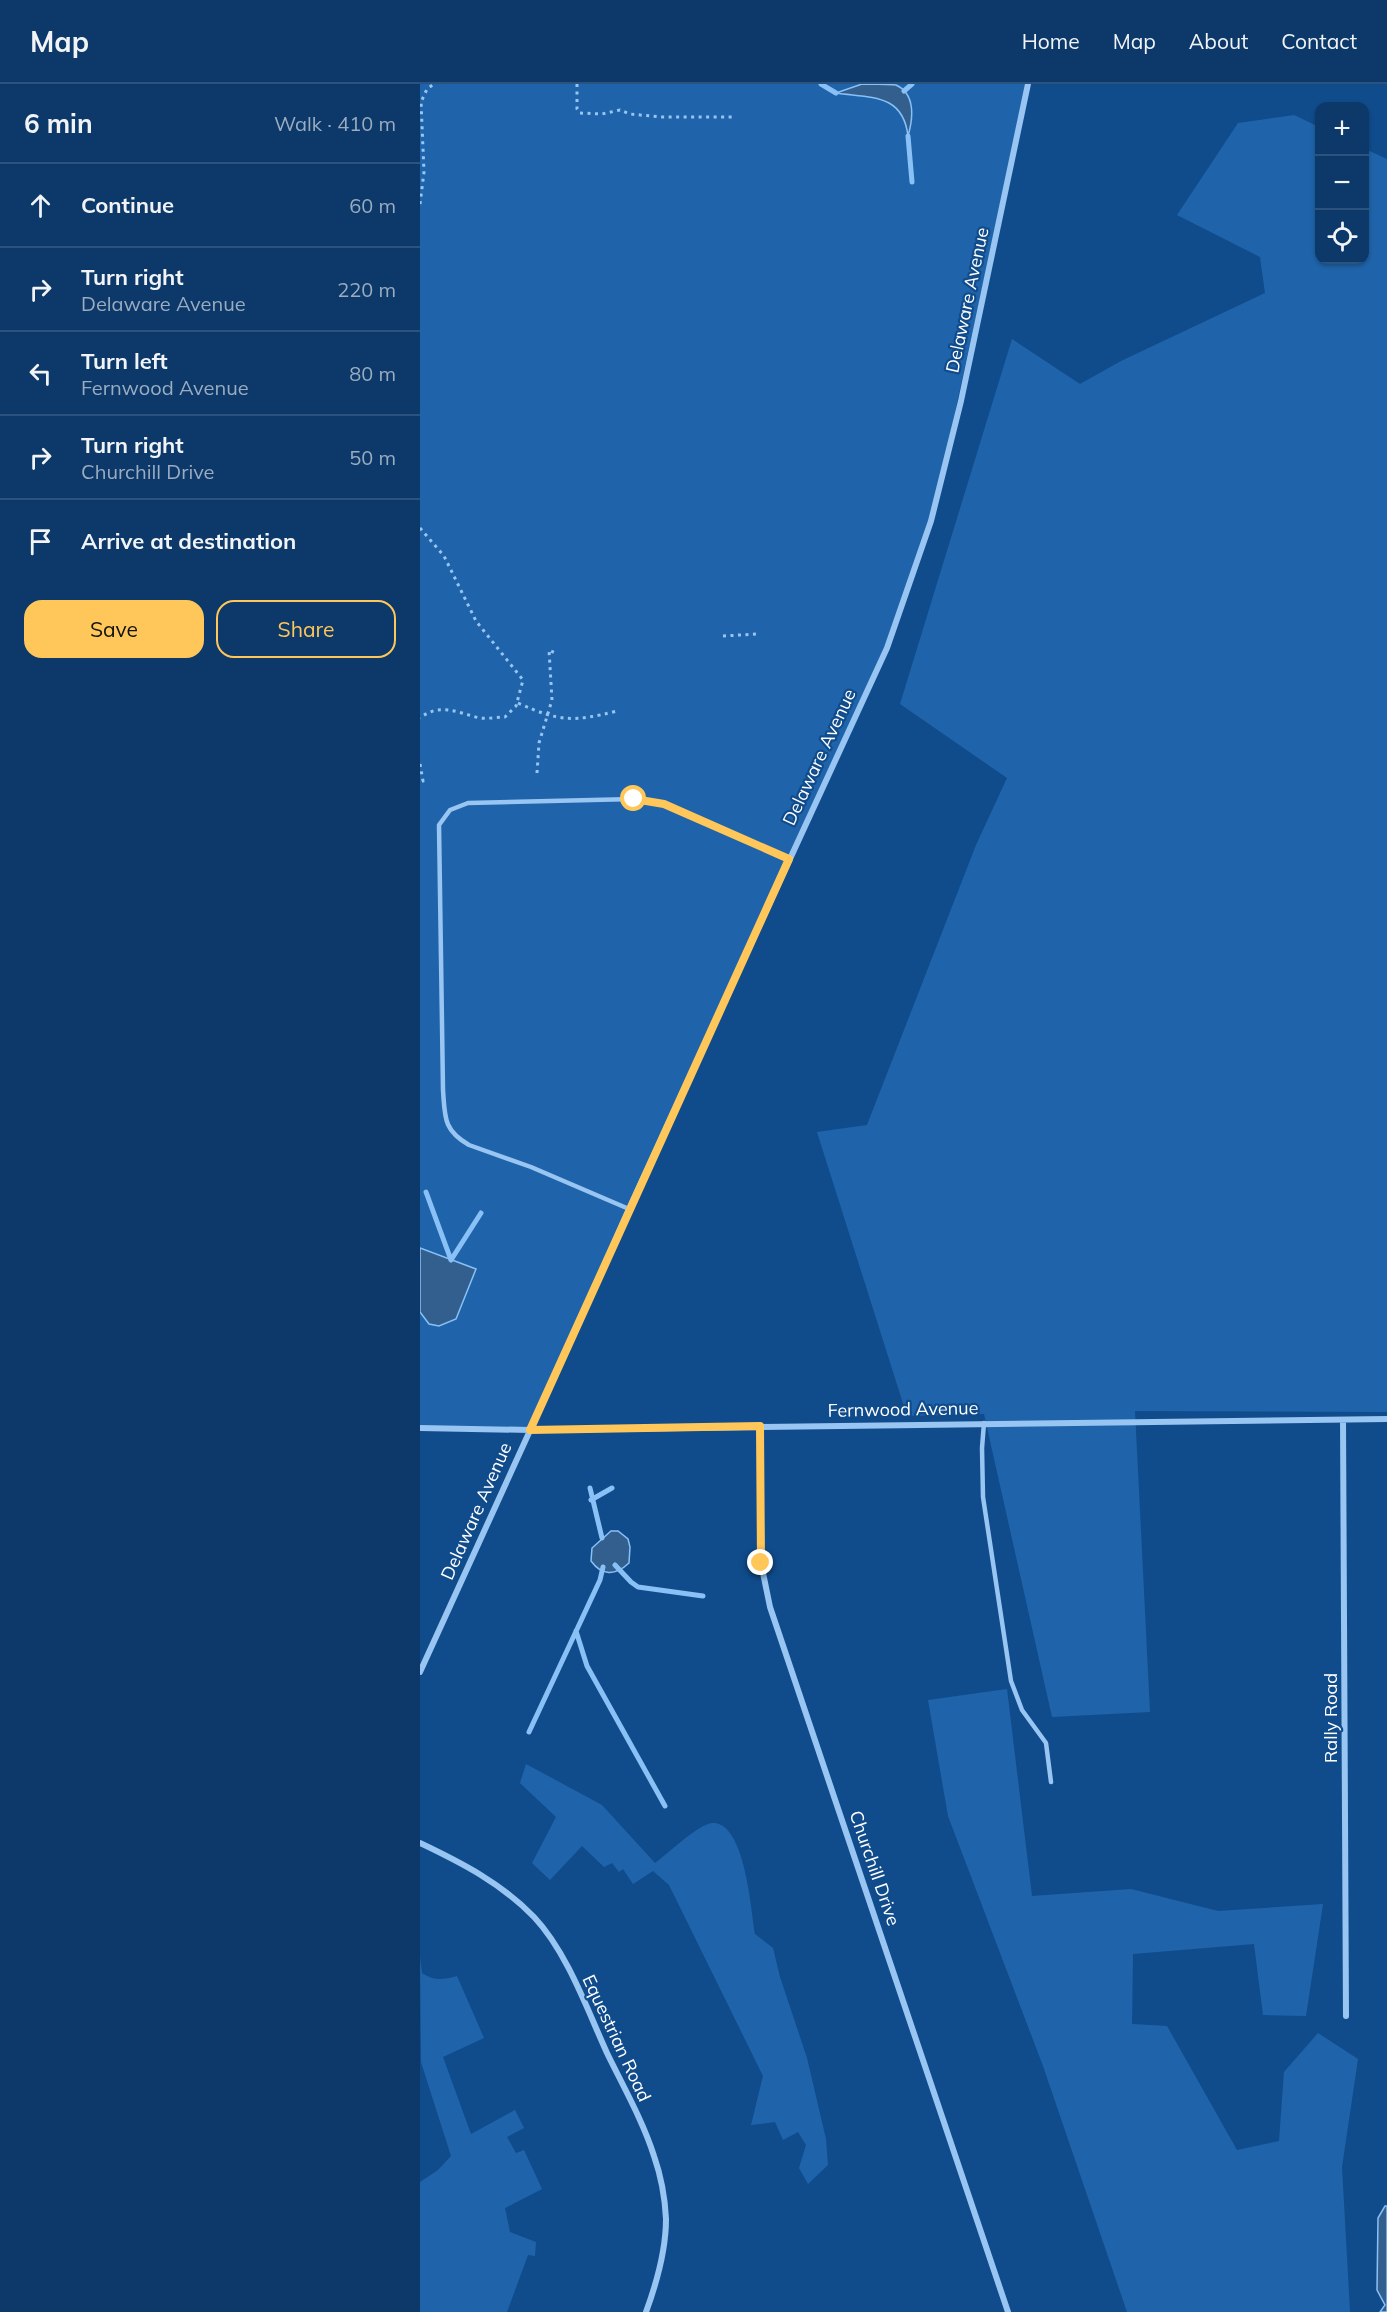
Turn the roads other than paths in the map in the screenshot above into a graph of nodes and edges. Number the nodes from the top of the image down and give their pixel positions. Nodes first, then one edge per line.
1 (1028, 84) edge
2 (789, 859) junction
3 (629, 1209) junction
4 (1387, 1419) edge
5 (1343, 1420) junction
6 (984, 1423) junction
7 (760, 1426) junction
8 (420, 1428) edge
9 (530, 1430) junction
10 (420, 1672) edge
11 (1051, 1782) dead end
12 (420, 1843) edge
13 (1346, 2016) dead end
14 (646, 2312) edge
15 (1008, 2312) edge

1 - 2 street, Delaware Avenue
2 - 3 street, Delaware Avenue
2 - 3 lane
3 - 9 street, Delaware Avenue
4 - 5 street, Fernwood Avenue
5 - 6 street, Fernwood Avenue
5 - 13 street, Rally Road
6 - 7 street, Fernwood Avenue
6 - 11 lane
7 - 9 street, Fernwood Avenue
7 - 15 street, Churchill Drive
8 - 9 street, Fernwood Avenue
9 - 10 street, Delaware Avenue
12 - 14 street, Equestrian Road

